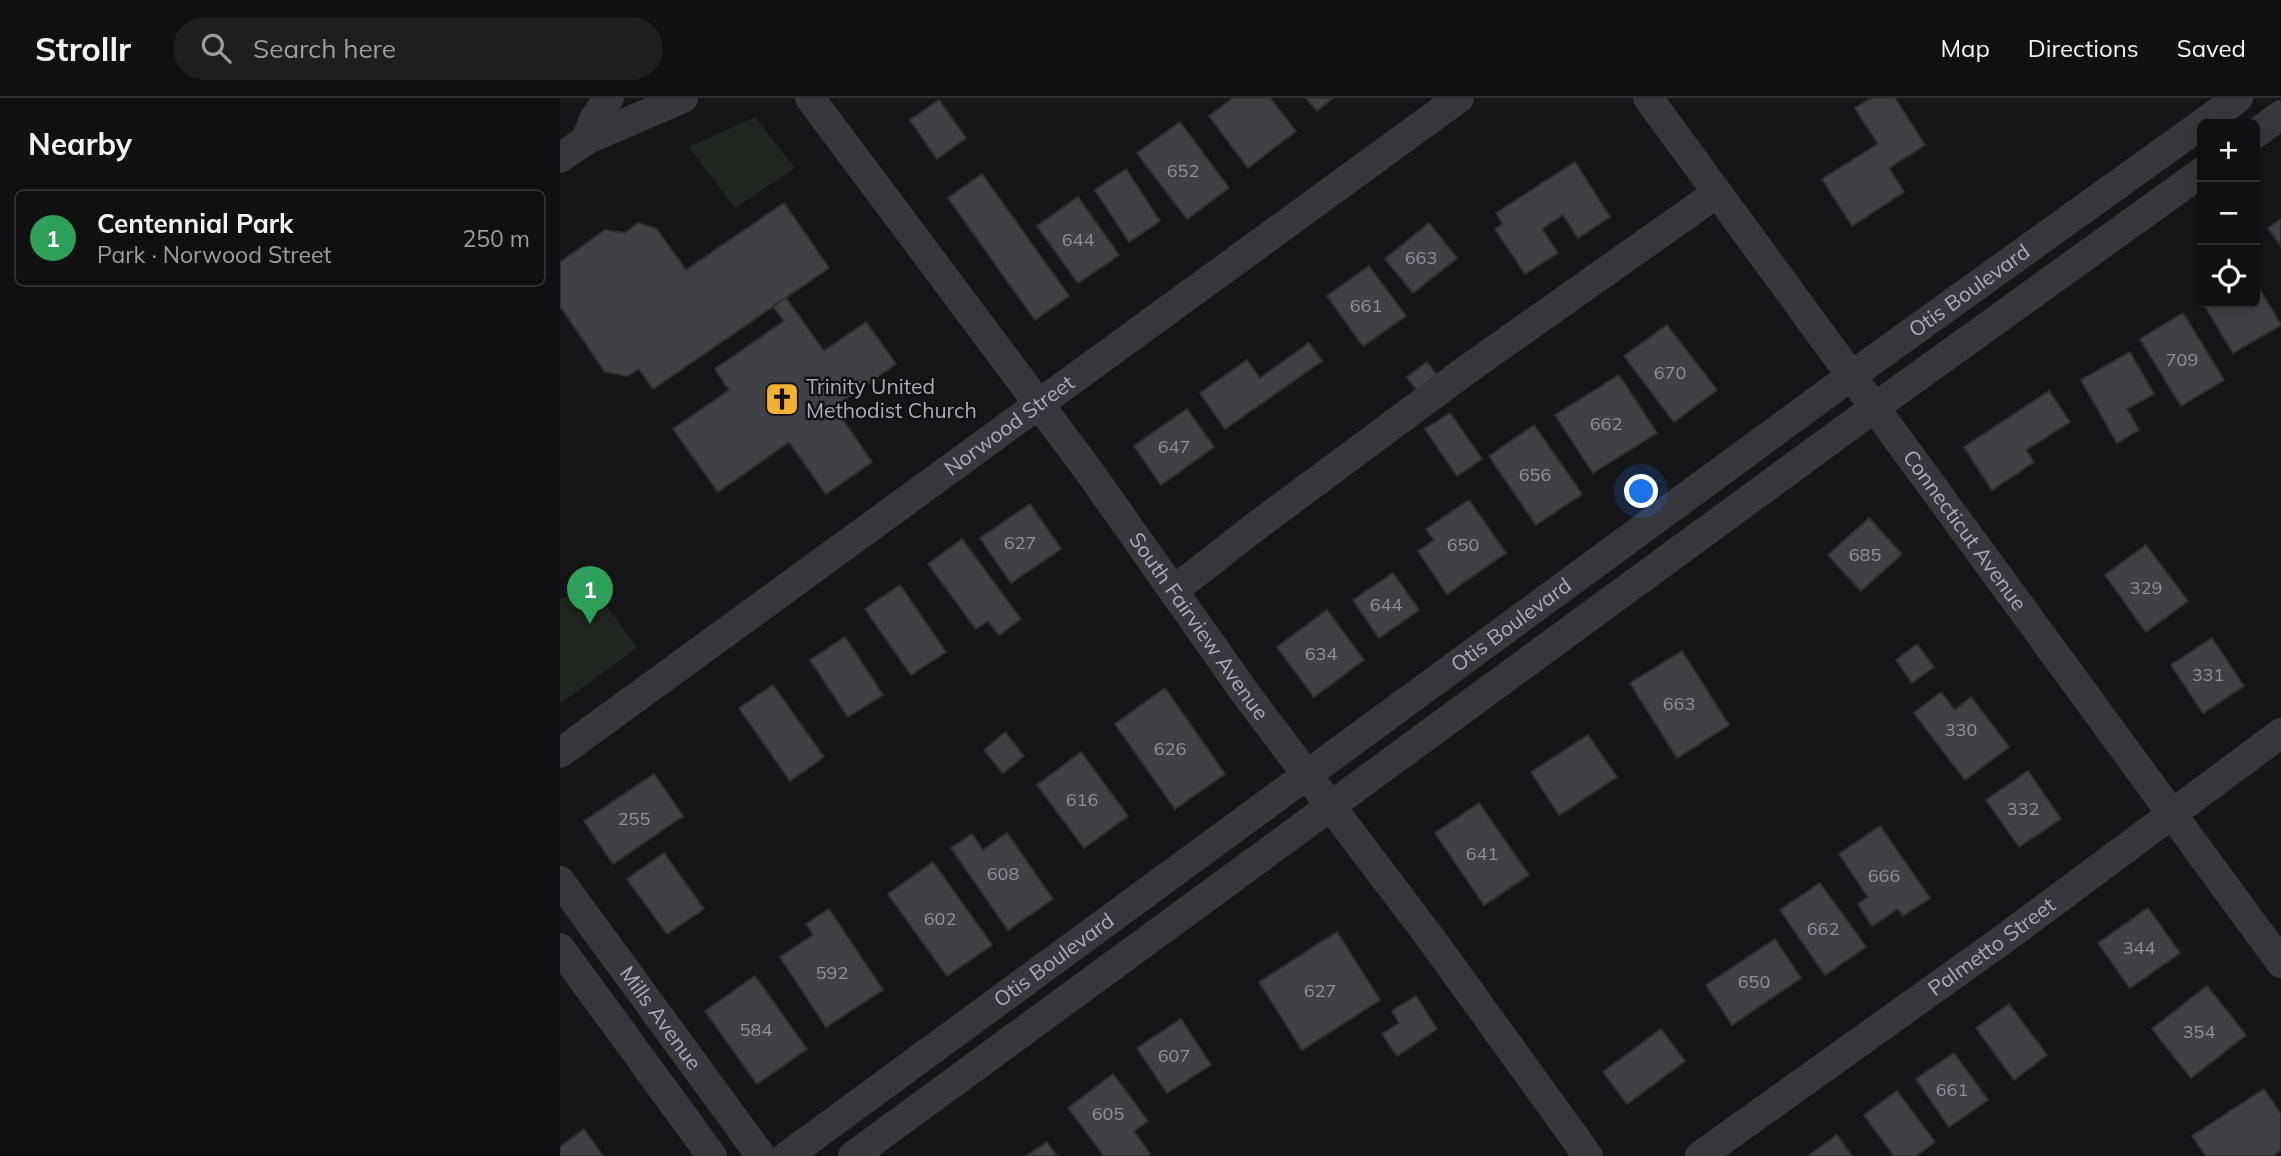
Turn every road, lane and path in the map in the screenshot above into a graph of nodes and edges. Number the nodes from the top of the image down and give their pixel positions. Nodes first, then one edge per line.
1 (609, 98) edge
2 (683, 98) edge
3 (810, 98) edge
4 (1459, 98) edge
5 (1648, 98) edge
6 (2238, 98) edge
7 (2281, 115) edge
8 (2260, 130) edge
9 (586, 140) junction
10 (560, 158) edge
11 (2197, 176) edge
12 (1717, 193) junction
13 (1851, 376) junction
14 (1039, 405) junction
15 (1874, 408) junction
16 (1173, 591) junction
17 (2281, 733) edge
18 (560, 753) edge
19 (1307, 776) junction
20 (1331, 807) junction
21 (2172, 814) junction
22 (560, 881) edge
23 (560, 948) edge
24 (2281, 963) edge
25 (712, 1156) edge
26 (761, 1156) edge
27 (787, 1156) edge
28 (853, 1156) edge
29 (1588, 1156) edge
30 (1700, 1156) edge

1 - 9 street
2 - 9 street
3 - 14 street, South Fairview Avenue
4 - 14 street, Norwood Street
5 - 12 street, Connecticut Avenue
6 - 13 street, Otis Boulevard
7 - 8 street
9 - 10 street
11 - 15 street, Otis Boulevard
12 - 13 street, Connecticut Avenue
12 - 16 street
13 - 15 street, Connecticut Avenue
13 - 19 street, Otis Boulevard
14 - 16 street, South Fairview Avenue
14 - 18 street, Norwood Street
15 - 20 street, Otis Boulevard
15 - 21 street, Connecticut Avenue
16 - 19 street, South Fairview Avenue
17 - 21 street, Palmetto Street
19 - 20 street, South Fairview Avenue
19 - 27 street, Otis Boulevard
20 - 28 street, Otis Boulevard
20 - 29 street, South Fairview Avenue
21 - 24 street, Connecticut Avenue
21 - 30 street, Palmetto Street
22 - 26 street, Mills Avenue
23 - 25 street, Mills Avenue

